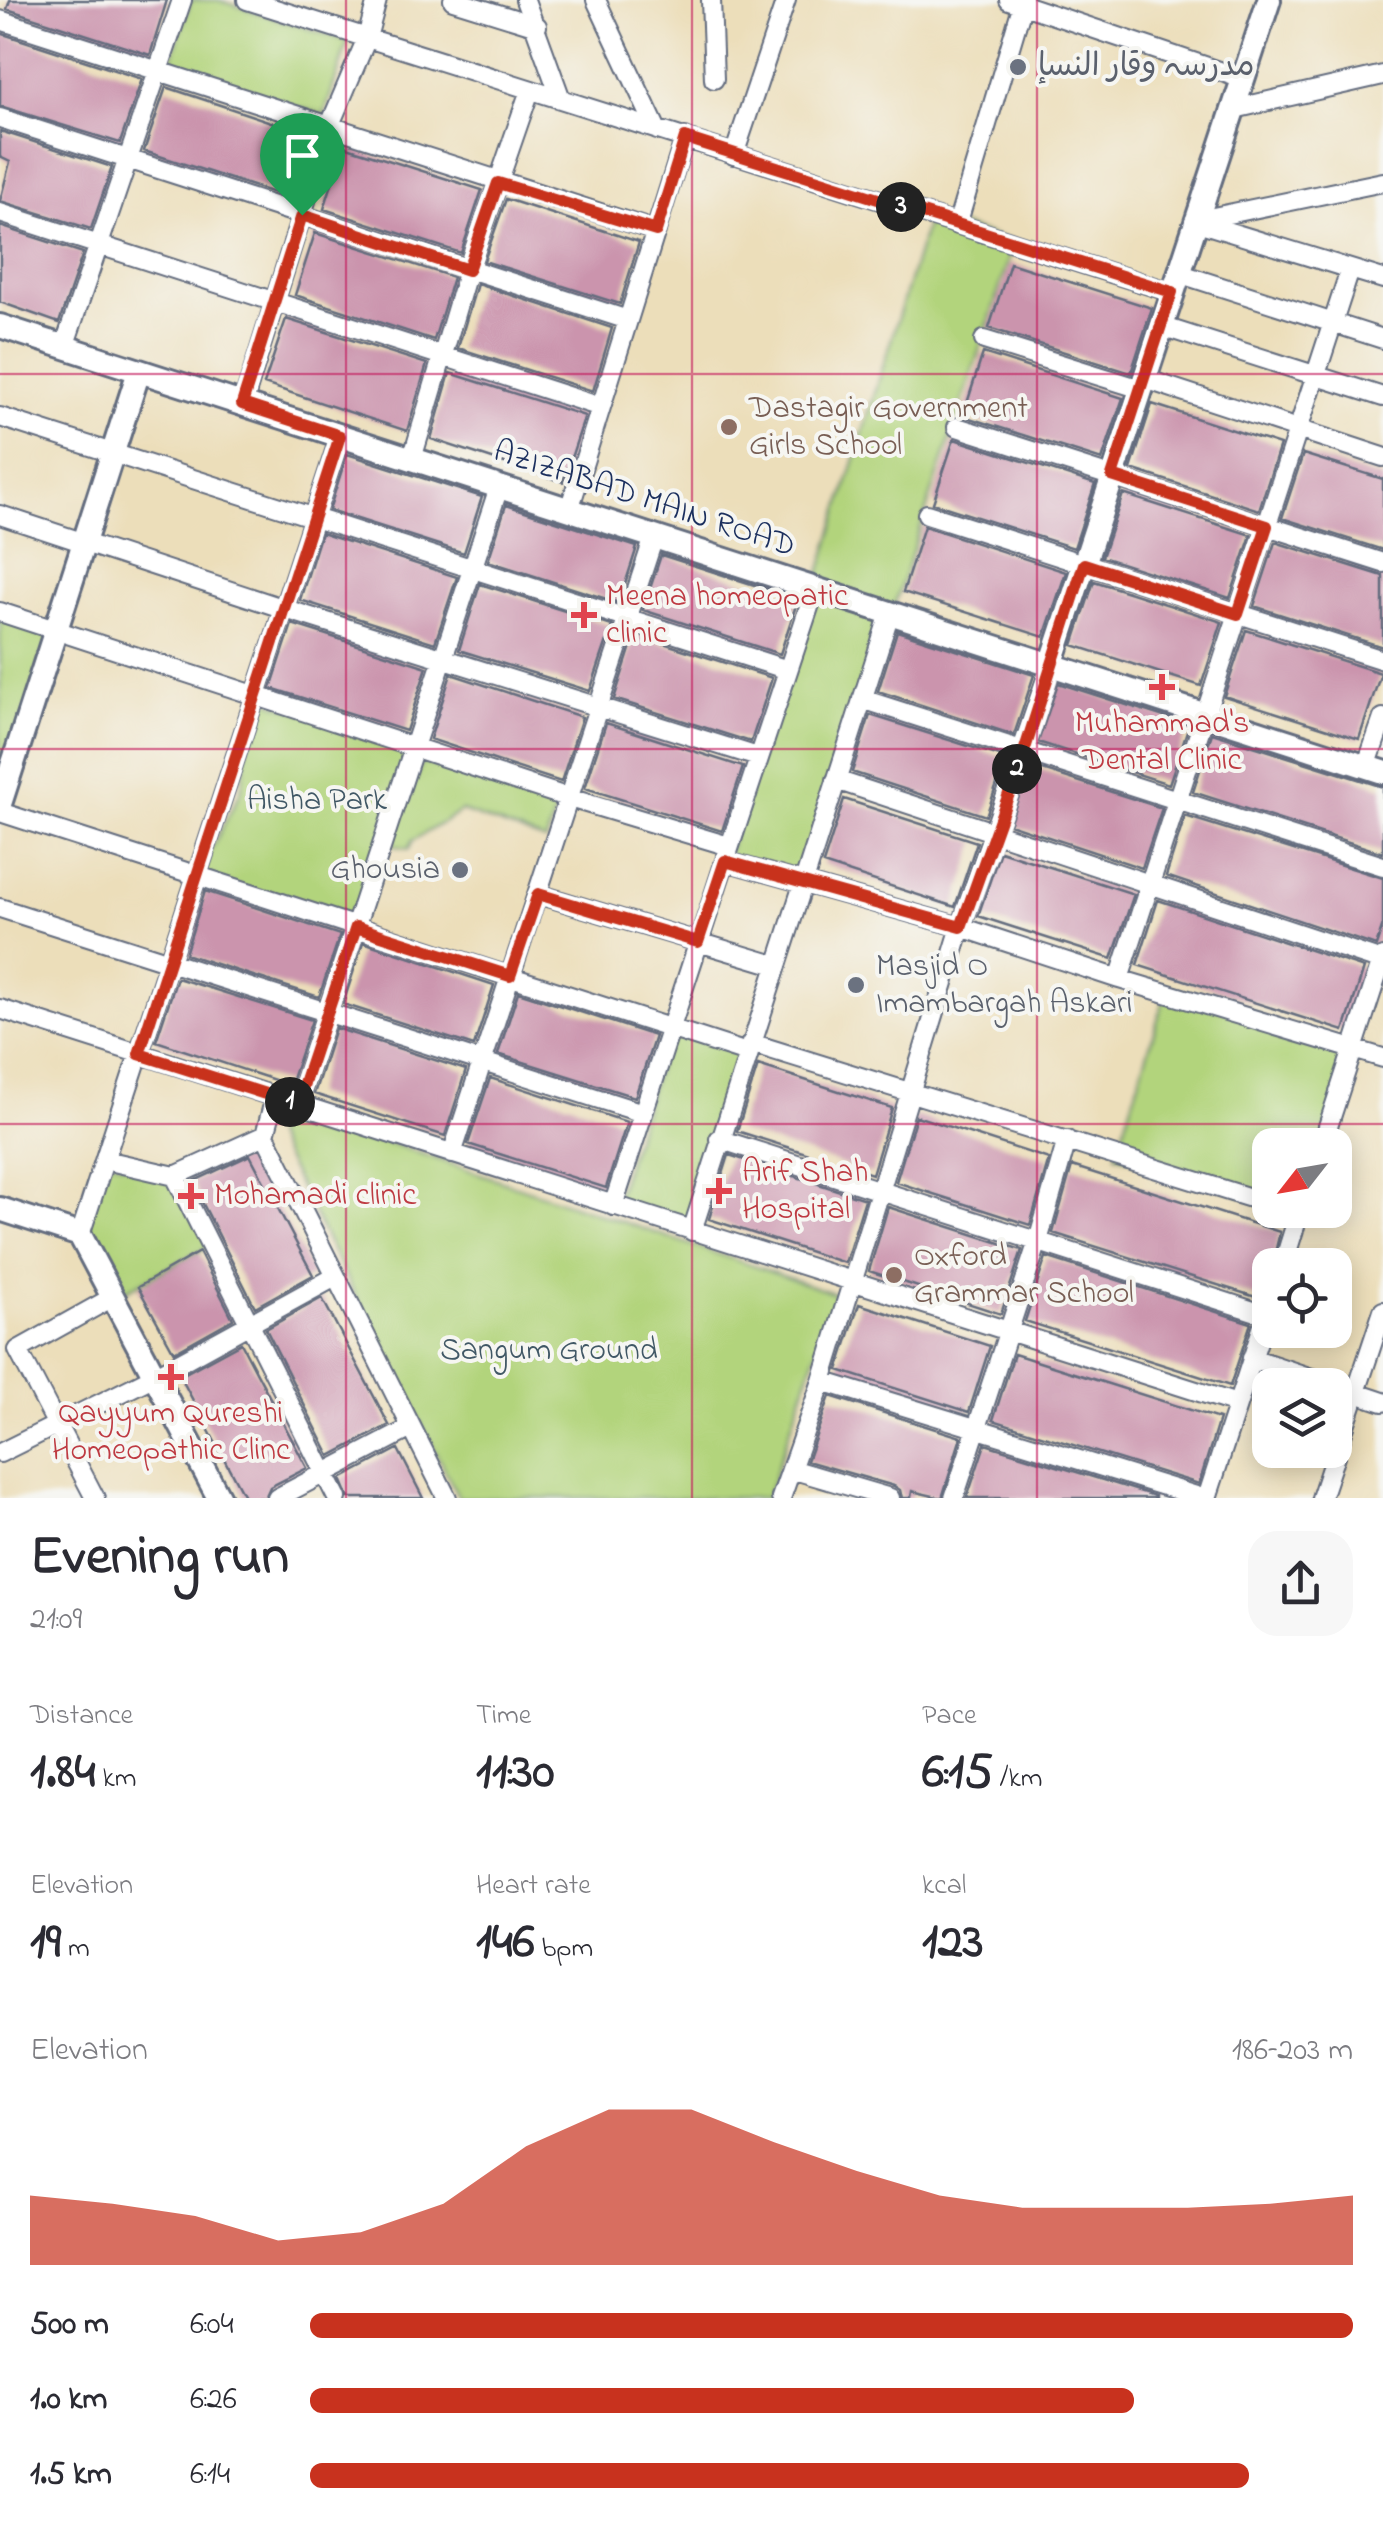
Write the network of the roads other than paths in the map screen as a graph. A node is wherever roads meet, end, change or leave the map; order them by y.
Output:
1 (182, 0) edge
2 (247, 0) edge
3 (377, 0) edge
4 (453, 0) edge
5 (525, 0) edge
6 (596, 0) edge
7 (712, 0) edge
8 (786, 0) edge
9 (1269, 0) edge
10 (1018, 1) edge
11 (0, 20) edge
12 (537, 26) junction
13 (367, 38) junction
14 (157, 72) junction
15 (1383, 75) edge
16 (714, 79) dead end
17 (1243, 79) junction
18 (530, 90) junction
19 (561, 99) junction
20 (1234, 108) junction
21 (0, 118) edge
22 (329, 127) junction
23 (657, 130) junction
24 (685, 138) junction
25 (734, 155) junction
26 (129, 160) junction
27 (1383, 182) edge
28 (498, 183) junction
29 (0, 213) edge
30 (302, 215) junction
31 (1194, 221) junction
32 (957, 225) junction
33 (656, 231) junction
34 (99, 246) junction
35 (468, 270) junction
36 (1350, 270) junction
37 (1383, 279) edge
38 (1174, 282) junction
39 (274, 303) junction
40 (628, 320) junction
41 (1333, 322) junction
42 (0, 326) edge
43 (1161, 326) junction
44 (1383, 339) edge
45 (984, 340) dead end
46 (64, 347) junction
47 (441, 358) junction
48 (139, 371) junction
49 (1316, 376) junction
50 (1143, 384) junction
51 (1383, 396) edge
52 (242, 404) junction
53 (601, 407) junction
54 (0, 417) edge
55 (956, 427) dead end
56 (1298, 429) junction
57 (340, 436) junction
58 (112, 453) junction
59 (1383, 457) edge
60 (412, 459) junction
61 (1112, 476) junction
62 (499, 487) junction
63 (568, 510) junction
64 (0, 514) edge
65 (926, 514) dead end
66 (314, 518) junction
67 (1267, 526) junction
68 (654, 537) junction
69 (84, 542) junction
70 (1383, 563) edge
71 (1084, 564) junction
72 (473, 569) junction
73 (815, 589) junction
74 (282, 608) junction
75 (0, 612) edge
76 (890, 613) junction
77 (1238, 614) junction
78 (628, 618) junction
79 (56, 630) junction
80 (444, 657) junction
81 (1383, 660) edge
82 (1051, 665) junction
83 (788, 670) junction
84 (256, 697) junction
85 (862, 700) junction
86 (599, 706) junction
87 (1205, 715) junction
88 (1383, 718) edge
89 (414, 748) junction
90 (1024, 752) junction
91 (758, 757) junction
92 (1375, 770) edge
93 (836, 780) junction
94 (569, 798) junction
95 (1177, 801) junction
96 (0, 804) edge
97 (0, 812) edge
98 (994, 832) junction
99 (727, 854) junction
100 (1383, 866) edge
101 (197, 876) junction
102 (801, 884) junction
103 (1150, 884) junction
104 (538, 894) junction
105 (0, 908) edge
106 (356, 927) junction
107 (961, 927) junction
108 (698, 942) junction
109 (1382, 959) edge
110 (169, 962) junction
111 (775, 965) junction
112 (510, 976) junction
113 (1119, 979) junction
114 (0, 1010) edge
115 (328, 1012) junction
116 (670, 1028) junction
117 (748, 1048) junction
118 (1353, 1048) junction
119 (139, 1054) junction
120 (1383, 1058) edge
121 (482, 1062) junction
122 (910, 1093) junction
123 (275, 1098) junction
124 (297, 1104) junction
125 (643, 1114) junction
126 (1327, 1128) edge
127 (265, 1134) junction
128 (719, 1139) junction
129 (1067, 1140) junction
130 (452, 1154) junction
131 (105, 1160) junction
132 (175, 1176) junction
133 (879, 1189) junction
134 (1252, 1198) edge
135 (613, 1206) junction
136 (0, 1209) edge
137 (692, 1231) junction
138 (80, 1235) junction
139 (1038, 1241) junction
140 (335, 1277) junction
141 (850, 1282) junction
142 (113, 1297) junction
143 (1252, 1304) edge
144 (1383, 1311) edge
145 (250, 1324) junction
146 (1007, 1331) junction
147 (1255, 1348) edge
148 (1252, 1358) junction
149 (155, 1376) junction
150 (822, 1381) junction
151 (1356, 1391) junction
152 (1383, 1402) edge
153 (1237, 1404) junction
154 (57, 1425) junction
155 (977, 1426) junction
156 (411, 1428) junction
157 (0, 1454) edge
158 (791, 1469) junction
159 (324, 1473) junction
160 (95, 1498) edge
161 (219, 1498) edge
162 (277, 1498) edge
163 (337, 1498) edge
164 (448, 1498) edge
165 (780, 1498) edge
166 (890, 1498) edge
167 (954, 1498) edge
168 (1205, 1498) edge
169 (1321, 1498) edge

1 - 14 street
2 - 13 street
3 - 13 street
4 - 12 street
5 - 12 street
6 - 23 street
7 - 16 street
8 - 25 street
9 - 17 street
10 - 17 street
10 - 32 street
11 - 14 street
12 - 19 street
13 - 18 street
13 - 22 street
14 - 22 street
14 - 26 street
15 - 20 street
17 - 20 street
18 - 19 street
18 - 28 street
19 - 23 street
20 - 31 street
21 - 26 street
22 - 28 street
22 - 30 street
23 - 24 street
24 - 25 street
24 - 33 street
25 - 32 street
26 - 30 street
26 - 34 street
27 - 31 street
28 - 33 street
28 - 35 street
29 - 34 street
30 - 35 street
30 - 39 street
31 - 36 street
31 - 38 street
32 - 38 street
33 - 40 street
34 - 39 street
34 - 46 street
35 - 40 street
35 - 47 street
36 - 37 street
36 - 41 street
38 - 41 street
38 - 43 street
39 - 47 street
39 - 52 street
40 - 53 street
41 - 44 street
41 - 49 street
42 - 46 street, AZIZABAD MAIN ROAD
43 - 49 street
43 - 50 street
45 - 50 street
46 - 48 street, AZIZABAD MAIN ROAD
47 - 53 street
47 - 60 street
48 - 52 street, AZIZABAD MAIN ROAD
48 - 58 street
49 - 51 street
49 - 56 street
50 - 56 street
50 - 61 street
52 - 57 street, AZIZABAD MAIN ROAD
53 - 63 street
54 - 58 street
55 - 61 street
56 - 59 street
56 - 67 street
57 - 60 street, AZIZABAD MAIN ROAD
57 - 66 street
58 - 66 street
58 - 69 street
60 - 62 street, AZIZABAD MAIN ROAD
61 - 67 street
61 - 71 street
62 - 63 street, AZIZABAD MAIN ROAD
62 - 72 street
63 - 68 street, AZIZABAD MAIN ROAD
64 - 69 street
65 - 71 street
66 - 72 street
66 - 74 street
67 - 70 street
67 - 77 street
68 - 73 street, AZIZABAD MAIN ROAD
68 - 78 street
69 - 74 street
69 - 79 street
71 - 77 street
71 - 82 street
72 - 78 street
72 - 80 street
73 - 76 street, AZIZABAD MAIN ROAD
73 - 83 street
74 - 80 street
74 - 84 street
75 - 79 street
76 - 82 street, AZIZABAD MAIN ROAD
76 - 85 street
77 - 81 street
77 - 87 street
78 - 83 street
78 - 86 street
79 - 84 street
79 - 96 street
80 - 86 street
80 - 89 street
82 - 87 street, AZIZABAD MAIN ROAD
82 - 90 street
83 - 91 street
84 - 89 street
84 - 101 street
85 - 90 street
85 - 93 street
86 - 91 street
86 - 94 street
87 - 92 street, AZIZABAD MAIN ROAD
87 - 95 street
88 - 92 street
89 - 94 street
89 - 106 street
90 - 95 street
90 - 98 street
91 - 99 street
93 - 98 street
93 - 102 street
94 - 99 street
94 - 104 street
95 - 100 street
95 - 103 street
97 - 101 street
98 - 103 street
98 - 107 street
99 - 102 street
99 - 108 street
101 - 106 street
101 - 110 street
102 - 107 street
102 - 111 street
103 - 109 street
103 - 113 street
104 - 108 street
104 - 112 street
105 - 110 street
106 - 112 street
106 - 115 street
107 - 113 street
107 - 122 street
108 - 111 street
108 - 116 street
109 - 118 street
110 - 115 street
110 - 119 street
111 - 117 street
112 - 116 street
112 - 121 street
113 - 118 street
114 - 119 street
115 - 121 street
115 - 124 street
116 - 117 street
116 - 125 street
117 - 122 street
117 - 128 street
118 - 120 street
118 - 126 street
119 - 123 street
119 - 131 street
121 - 125 street
121 - 130 street
122 - 129 street
122 - 133 street
123 - 124 street
123 - 127 street
124 - 130 street
125 - 135 street
127 - 132 street
127 - 140 street
128 - 133 street
128 - 137 street
129 - 134 street
129 - 139 street
130 - 135 street
131 - 132 street
131 - 138 street
132 - 145 street
133 - 139 street
133 - 141 street
135 - 137 street
136 - 138 street
137 - 141 street
138 - 142 street
139 - 143 street
139 - 146 street
140 - 145 street
140 - 156 street
141 - 146 street
141 - 150 street
142 - 149 street
142 - 154 street
144 - 151 street
145 - 149 street
145 - 159 street
146 - 153 street
146 - 155 street
147 - 148 street
148 - 151 street
148 - 153 street
149 - 154 street
149 - 161 street
150 - 155 street
150 - 158 street
151 - 152 street
151 - 169 street
153 - 168 street
154 - 157 street
154 - 160 street
155 - 167 street
155 - 168 street
156 - 159 street
156 - 164 street
158 - 165 street
158 - 166 street
159 - 162 street
159 - 163 street

